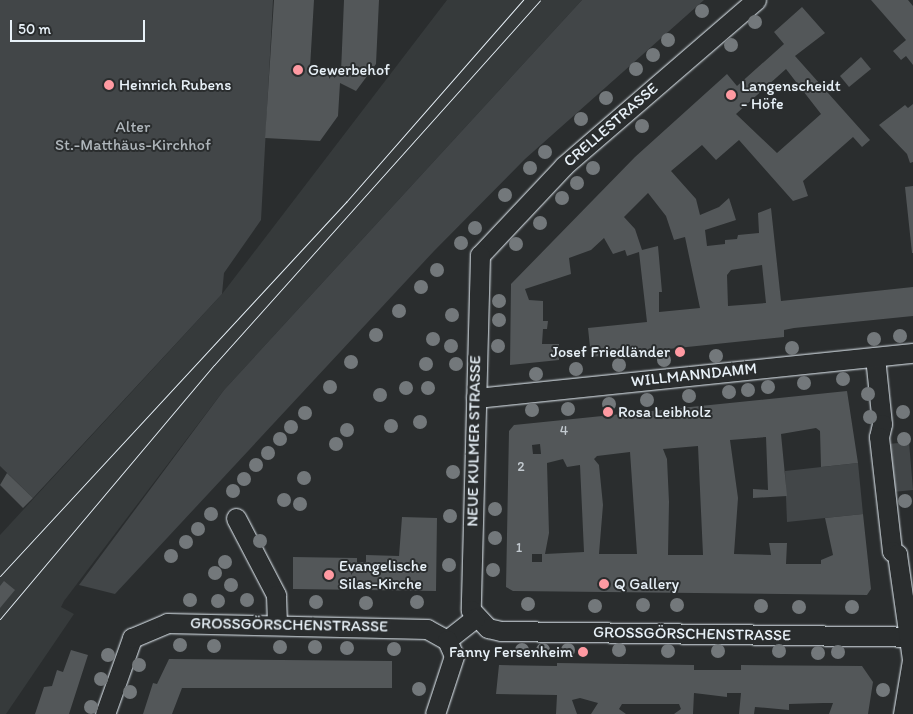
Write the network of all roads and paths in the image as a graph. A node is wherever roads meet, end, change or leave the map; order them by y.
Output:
1 (756, 0) edge
2 (478, 262) joint
3 (913, 353) edge
4 (875, 356) junction
5 (476, 398) junction
6 (236, 518) dead end
7 (475, 618) junction
8 (277, 625) junction
9 (911, 637) edge
10 (447, 640) junction
11 (105, 714) edge
12 (434, 714) edge
13 (902, 714) edge

1 - 2 street, CRELLESTRASSE
2 - 5 street, NEUE KULMER STRASSE
3 - 4 street, WILLMANNDAMM
4 - 5 street, WILLMANNDAMM
4 - 9 street
5 - 7 street, NEUE KULMER STRASSE
6 - 8 street
7 - 9 street, GROSSGÖRSCHENSTRASSE
7 - 10 street
8 - 10 street, GROSSGÖRSCHENSTRASSE
8 - 11 street, GROSSGÖRSCHENSTRASSE
9 - 13 street
10 - 12 street

